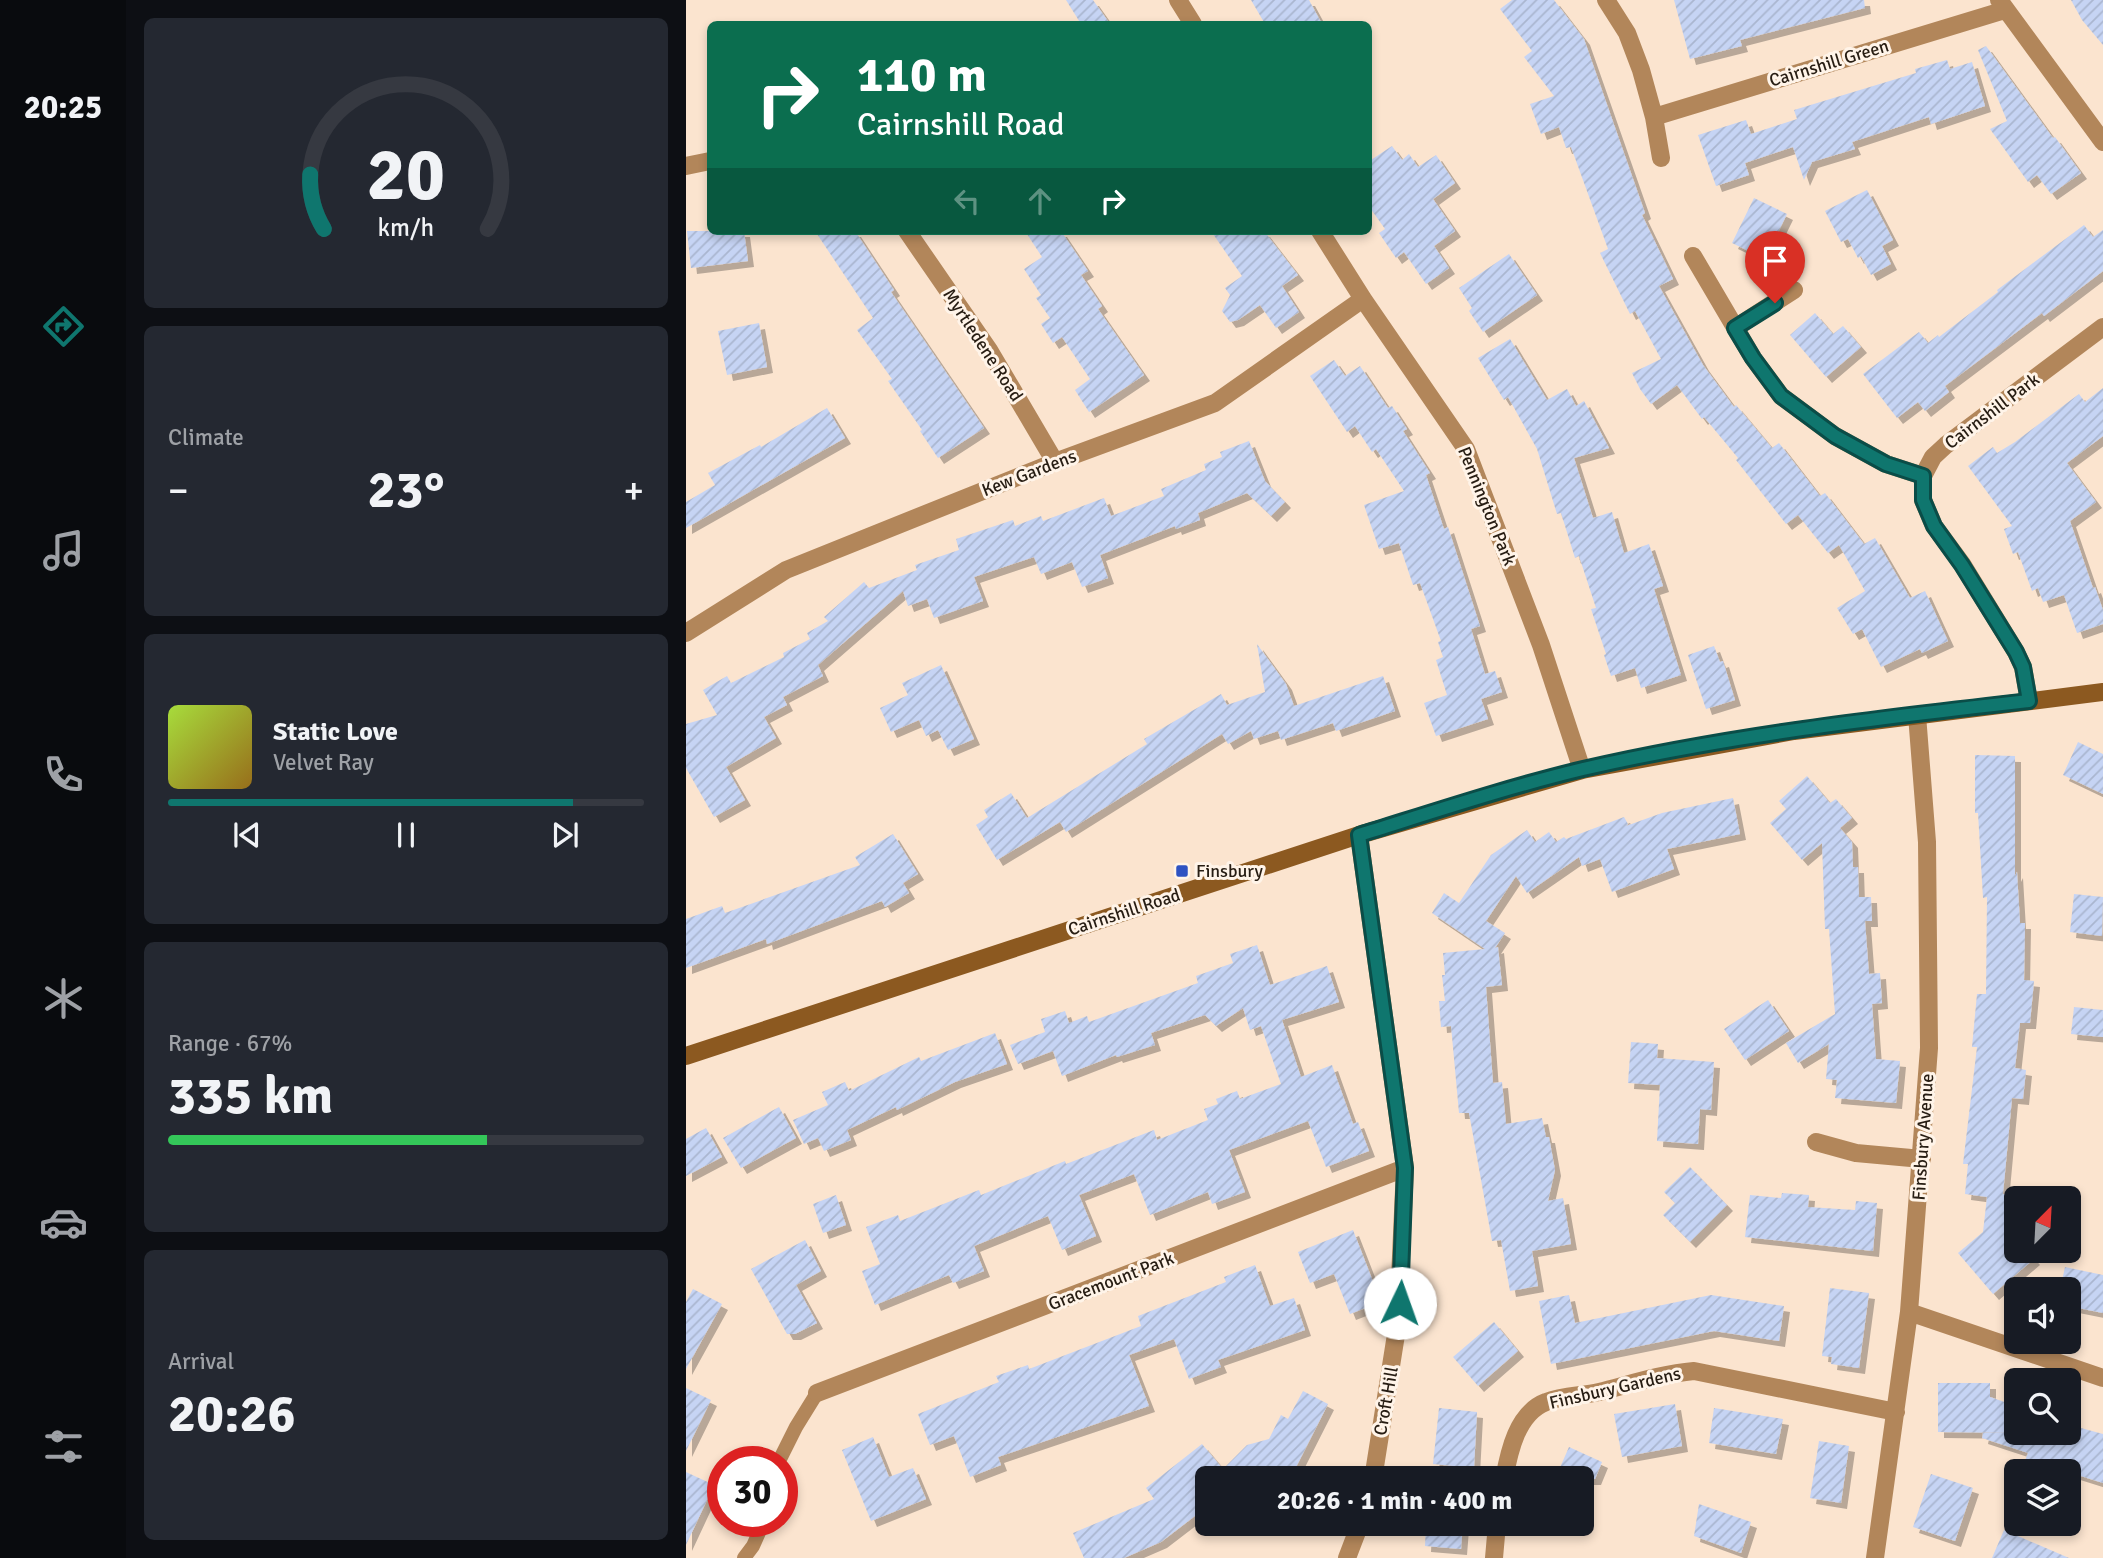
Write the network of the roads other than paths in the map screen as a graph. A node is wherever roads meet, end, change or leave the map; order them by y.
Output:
1 (1178, 0) edge
2 (1606, 0) edge
3 (2002, 5) edge
4 (1190, 21) edge
5 (1654, 117) junction
6 (2103, 142) edge
7 (1661, 158) dead end
8 (707, 162) edge
9 (686, 166) edge
10 (910, 235) edge
11 (1323, 235) edge
12 (1693, 256) dead end
13 (1794, 290) dead end
14 (1363, 299) junction
15 (2103, 327) edge
16 (1735, 328) junction
17 (1055, 463) junction
18 (1923, 476) junction
19 (686, 633) edge
20 (2103, 692) edge
21 (2029, 701) junction
22 (1917, 715) junction
23 (1582, 770) junction
24 (1359, 835) junction
25 (686, 1056) edge
26 (1816, 1142) dead end
27 (1922, 1159) junction
28 (1405, 1168) junction
29 (1909, 1312) junction
30 (2103, 1378) edge
31 (817, 1393) joint
32 (1896, 1412) junction
33 (786, 1446) edge
34 (1375, 1466) edge
35 (1506, 1466) edge
36 (1356, 1536) edge
37 (1496, 1536) edge
38 (757, 1537) edge
39 (744, 1558) edge
40 (1348, 1558) edge
41 (1494, 1558) edge
42 (1875, 1558) edge

1 - 4 street
2 - 5 street
3 - 5 street, Cairnshill Green
3 - 6 street
5 - 7 street
8 - 9 street
10 - 17 street, Myrtledene Road
11 - 14 street, Pennington Park
12 - 16 street
13 - 16 street
14 - 17 street, Kew Gardens
14 - 23 street, Pennington Park
15 - 18 street, Cairnshill Park
16 - 18 street
17 - 19 street, Kew Gardens
18 - 21 street
20 - 21 street, Cairnshill Road
21 - 22 street, Cairnshill Road
22 - 23 street, Cairnshill Road
22 - 27 street, Finsbury Avenue
23 - 24 street, Cairnshill Road
24 - 25 street, Cairnshill Road
24 - 28 street, Croft Hill
26 - 27 street
27 - 29 street, Finsbury Avenue
28 - 31 street, Gracemount Park
28 - 34 street, Croft Hill
29 - 30 street
29 - 32 street, Finsbury Avenue
31 - 33 lane
32 - 35 street, Finsbury Gardens
32 - 42 street, Finsbury Avenue
36 - 40 street
37 - 41 street
38 - 39 lane

